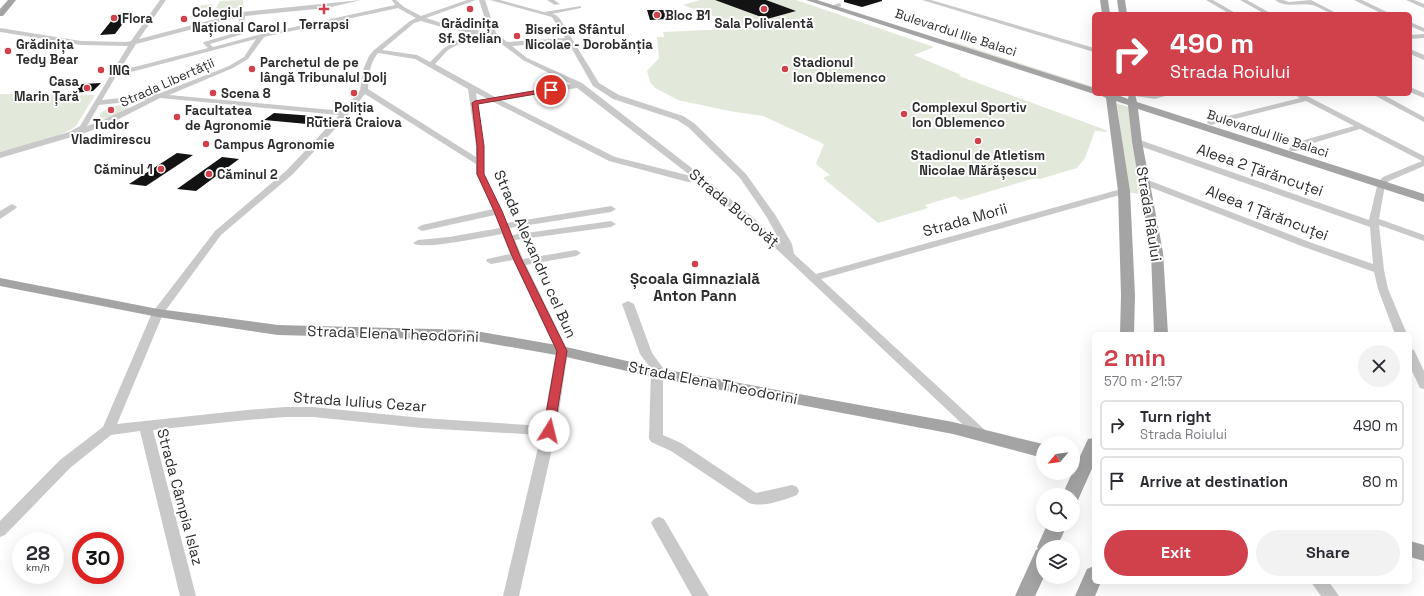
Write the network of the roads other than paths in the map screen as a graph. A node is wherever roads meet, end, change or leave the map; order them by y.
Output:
1 (12, 0) edge
2 (163, 0) edge
3 (345, 0) edge
4 (358, 0) edge
5 (393, 0) edge
6 (473, 0) edge
7 (482, 0) edge
8 (493, 0) edge
9 (526, 0) edge
10 (550, 0) edge
11 (810, 0) edge
12 (823, 0) edge
13 (925, 0) edge
14 (1104, 0) edge
15 (1121, 0) edge
16 (1209, 0) edge
17 (1243, 0) edge
18 (1278, 0) edge
19 (1306, 0) edge
20 (1357, 0) edge
21 (1409, 0) edge
22 (1313, 3) junction
23 (558, 4) dead end
24 (334, 5) junction
25 (512, 5) junction
26 (398, 6) junction
27 (836, 6) junction
28 (1424, 6) edge
29 (579, 7) dead end
30 (1106, 12) edge
31 (1123, 12) edge
32 (1230, 12) edge
33 (1266, 12) edge
34 (1331, 12) edge
35 (1384, 12) edge
36 (323, 13) dead end
37 (545, 13) junction
38 (0, 14) edge
39 (242, 14) junction
40 (317, 17) dead end
41 (420, 19) junction
42 (1412, 25) edge
43 (301, 27) junction
44 (0, 30) edge
45 (1424, 30) edge
46 (475, 33) junction
47 (493, 34) junction
48 (262, 36) junction
49 (1424, 36) edge
50 (1412, 37) edge
51 (569, 40) junction
52 (133, 43) junction
53 (506, 44) junction
54 (211, 49) junction
55 (1092, 49) edge
56 (177, 50) dead end
57 (376, 51) junction
58 (1412, 52) edge
59 (193, 54) junction
60 (1424, 58) edge
61 (431, 65) junction
62 (113, 75) junction
63 (596, 84) junction
64 (578, 85) junction
65 (1092, 86) edge
66 (472, 88) junction
67 (364, 90) junction
68 (1412, 90) edge
69 (159, 96) junction
70 (1111, 96) edge
71 (1115, 96) edge
72 (1159, 96) edge
73 (1301, 96) edge
74 (1380, 96) edge
75 (1424, 96) edge
76 (616, 98) junction
77 (496, 99) junction
78 (1306, 99) junction
79 (1134, 101) edge
80 (599, 102) junction
81 (96, 103) junction
82 (475, 103) junction
83 (345, 113) junction
84 (1424, 120) edge
85 (1212, 123) junction
86 (1360, 127) junction
87 (72, 134) junction
88 (1138, 142) junction
89 (1293, 149) junction
90 (0, 155) edge
91 (1424, 159) edge
92 (480, 163) junction
93 (1424, 163) edge
94 (699, 178) junction
95 (1384, 181) junction
96 (1145, 182) junction
97 (1424, 190) edge
98 (1124, 191) junction
99 (1424, 198) edge
100 (12, 207) dead end
101 (611, 210) dead end
102 (498, 211) junction
103 (768, 211) junction
104 (0, 216) edge
105 (747, 217) junction
106 (1374, 222) junction
107 (611, 224) dead end
108 (422, 228) dead end
109 (506, 231) junction
110 (1424, 238) edge
111 (418, 243) dead end
112 (576, 253) dead end
113 (789, 254) junction
114 (518, 259) junction
115 (491, 261) dead end
116 (1378, 270) junction
117 (813, 278) junction
118 (0, 282) edge
119 (628, 304) dead end
120 (158, 313) junction
121 (1127, 332) edge
122 (1161, 332) edge
123 (1400, 332) edge
124 (562, 351) junction
125 (1412, 358) edge
126 (657, 373) junction
127 (1424, 385) edge
128 (146, 426) junction
129 (108, 430) junction
130 (549, 431) junction
131 (981, 434) junction
132 (1092, 448) edge
133 (1036, 450) edge
134 (1084, 464) edge
135 (1074, 488) edge
136 (792, 491) dead end
137 (659, 523) dead end
138 (0, 532) edge
139 (1412, 550) edge
140 (1424, 553) edge
141 (1036, 572) edge
142 (1092, 580) edge
143 (1321, 584) edge
144 (188, 596) edge
145 (511, 596) edge
146 (701, 596) edge
147 (1025, 596) edge
148 (1085, 596) edge
149 (1331, 596) edge

1 - 38 main road
2 - 52 street
3 - 24 street
4 - 24 street
5 - 26 street
6 - 41 street
7 - 47 street
8 - 25 street
9 - 25 street
10 - 23 street
11 - 27 main road, Bulevardul Ilie Balaci
12 - 27 main road, Bulevardul Ilie Balaci
13 - 55 street
14 - 30 main road
15 - 31 main road
16 - 32 street
17 - 33 street
18 - 22 street
19 - 22 street
20 - 35 street
21 - 28 street
22 - 34 street
24 - 36 street
24 - 39 street
25 - 37 street
26 - 41 street
26 - 43 street
27 - 65 main road, Bulevardul Ilie Balaci
29 - 37 street
37 - 51 street
39 - 52 street
39 - 54 street
40 - 43 street
41 - 46 street
41 - 57 street
42 - 45 street
43 - 48 street
44 - 52 street
46 - 47 street
46 - 61 street
47 - 53 street, Strada Bucovăț
48 - 54 street
48 - 69 street, Strada Libertății
49 - 50 street
51 - 53 street
51 - 63 street
52 - 62 street
53 - 64 street, Strada Bucovăț
54 - 59 street
56 - 59 street
57 - 61 street
57 - 67 street
58 - 60 street
59 - 62 street
61 - 66 street
62 - 81 street
63 - 64 street
63 - 76 street
64 - 77 street
64 - 80 street, Strada Bucovăț
66 - 77 street
66 - 82 street, Strada Alexandru cel Bun
67 - 83 street
67 - 92 street
68 - 75 street
69 - 81 street
69 - 83 street
69 - 87 street, Strada Libertății
70 - 98 main road, Strada Râului
71 - 79 main road, Bulevardul Ilie Balaci
72 - 79 street
73 - 78 street
74 - 84 street
76 - 80 street
76 - 103 street
77 - 82 street
77 - 94 street
78 - 85 street
78 - 86 street
79 - 85 main road, Bulevardul Ilie Balaci
79 - 88 main road, Strada Râului
79 - 95 main road, Bulevardul Ilie Balaci
80 - 94 street, Strada Bucovăț
81 - 87 street
82 - 92 street, Strada Alexandru cel Bun
83 - 120 street
85 - 89 main road, Bulevardul Ilie Balaci
86 - 89 street
86 - 91 street
87 - 90 street, Strada Libertății
88 - 96 main road, Strada Râului
88 - 106 street, Aleea 2 Țărăncuței
89 - 95 main road, Bulevardul Ilie Balaci
92 - 102 street, Strada Alexandru cel Bun
93 - 95 street
94 - 105 street, Strada Bucovăț
95 - 97 main road, Bulevardul Ilie Balaci
95 - 99 main road, Bulevardul Ilie Balaci
95 - 106 street
96 - 116 street, Aleea 1 Țărăncuței
96 - 122 main road, Strada Râului
98 - 117 street, Strada Morii
98 - 121 main road, Strada Râului
100 - 104 street
101 - 109 street
102 - 108 street
102 - 109 street, Strada Alexandru cel Bun
103 - 105 street
103 - 113 street
105 - 113 street, Strada Bucovăț
106 - 110 street, Aleea 2 Țărăncuței
106 - 116 street
107 - 109 street
109 - 111 street
109 - 114 street, Strada Alexandru cel Bun
112 - 114 street
113 - 117 street, Strada Bucovăț
114 - 115 street
114 - 124 street, Strada Alexandru cel Bun
116 - 123 street
117 - 131 street, Strada Bucovăț
118 - 120 main road, Strada Elena Theodorini
119 - 126 street
120 - 124 main road, Strada Elena Theodorini
120 - 129 street
124 - 126 main road, Strada Elena Theodorini
124 - 130 street, Strada Alexandru cel Bun
125 - 127 street
126 - 131 main road, Strada Elena Theodorini
126 - 136 street
128 - 129 street, Strada Câmpia Islaz
128 - 130 street, Strada Iulius Cezar
128 - 144 street, Strada Câmpia Islaz
129 - 138 street
130 - 145 street, Strada Alexandru cel Bun
131 - 133 main road, Strada Elena Theodorini
132 - 134 main road
134 - 135 main road
137 - 146 street
139 - 140 main road
141 - 147 main road
142 - 148 main road
143 - 149 street

